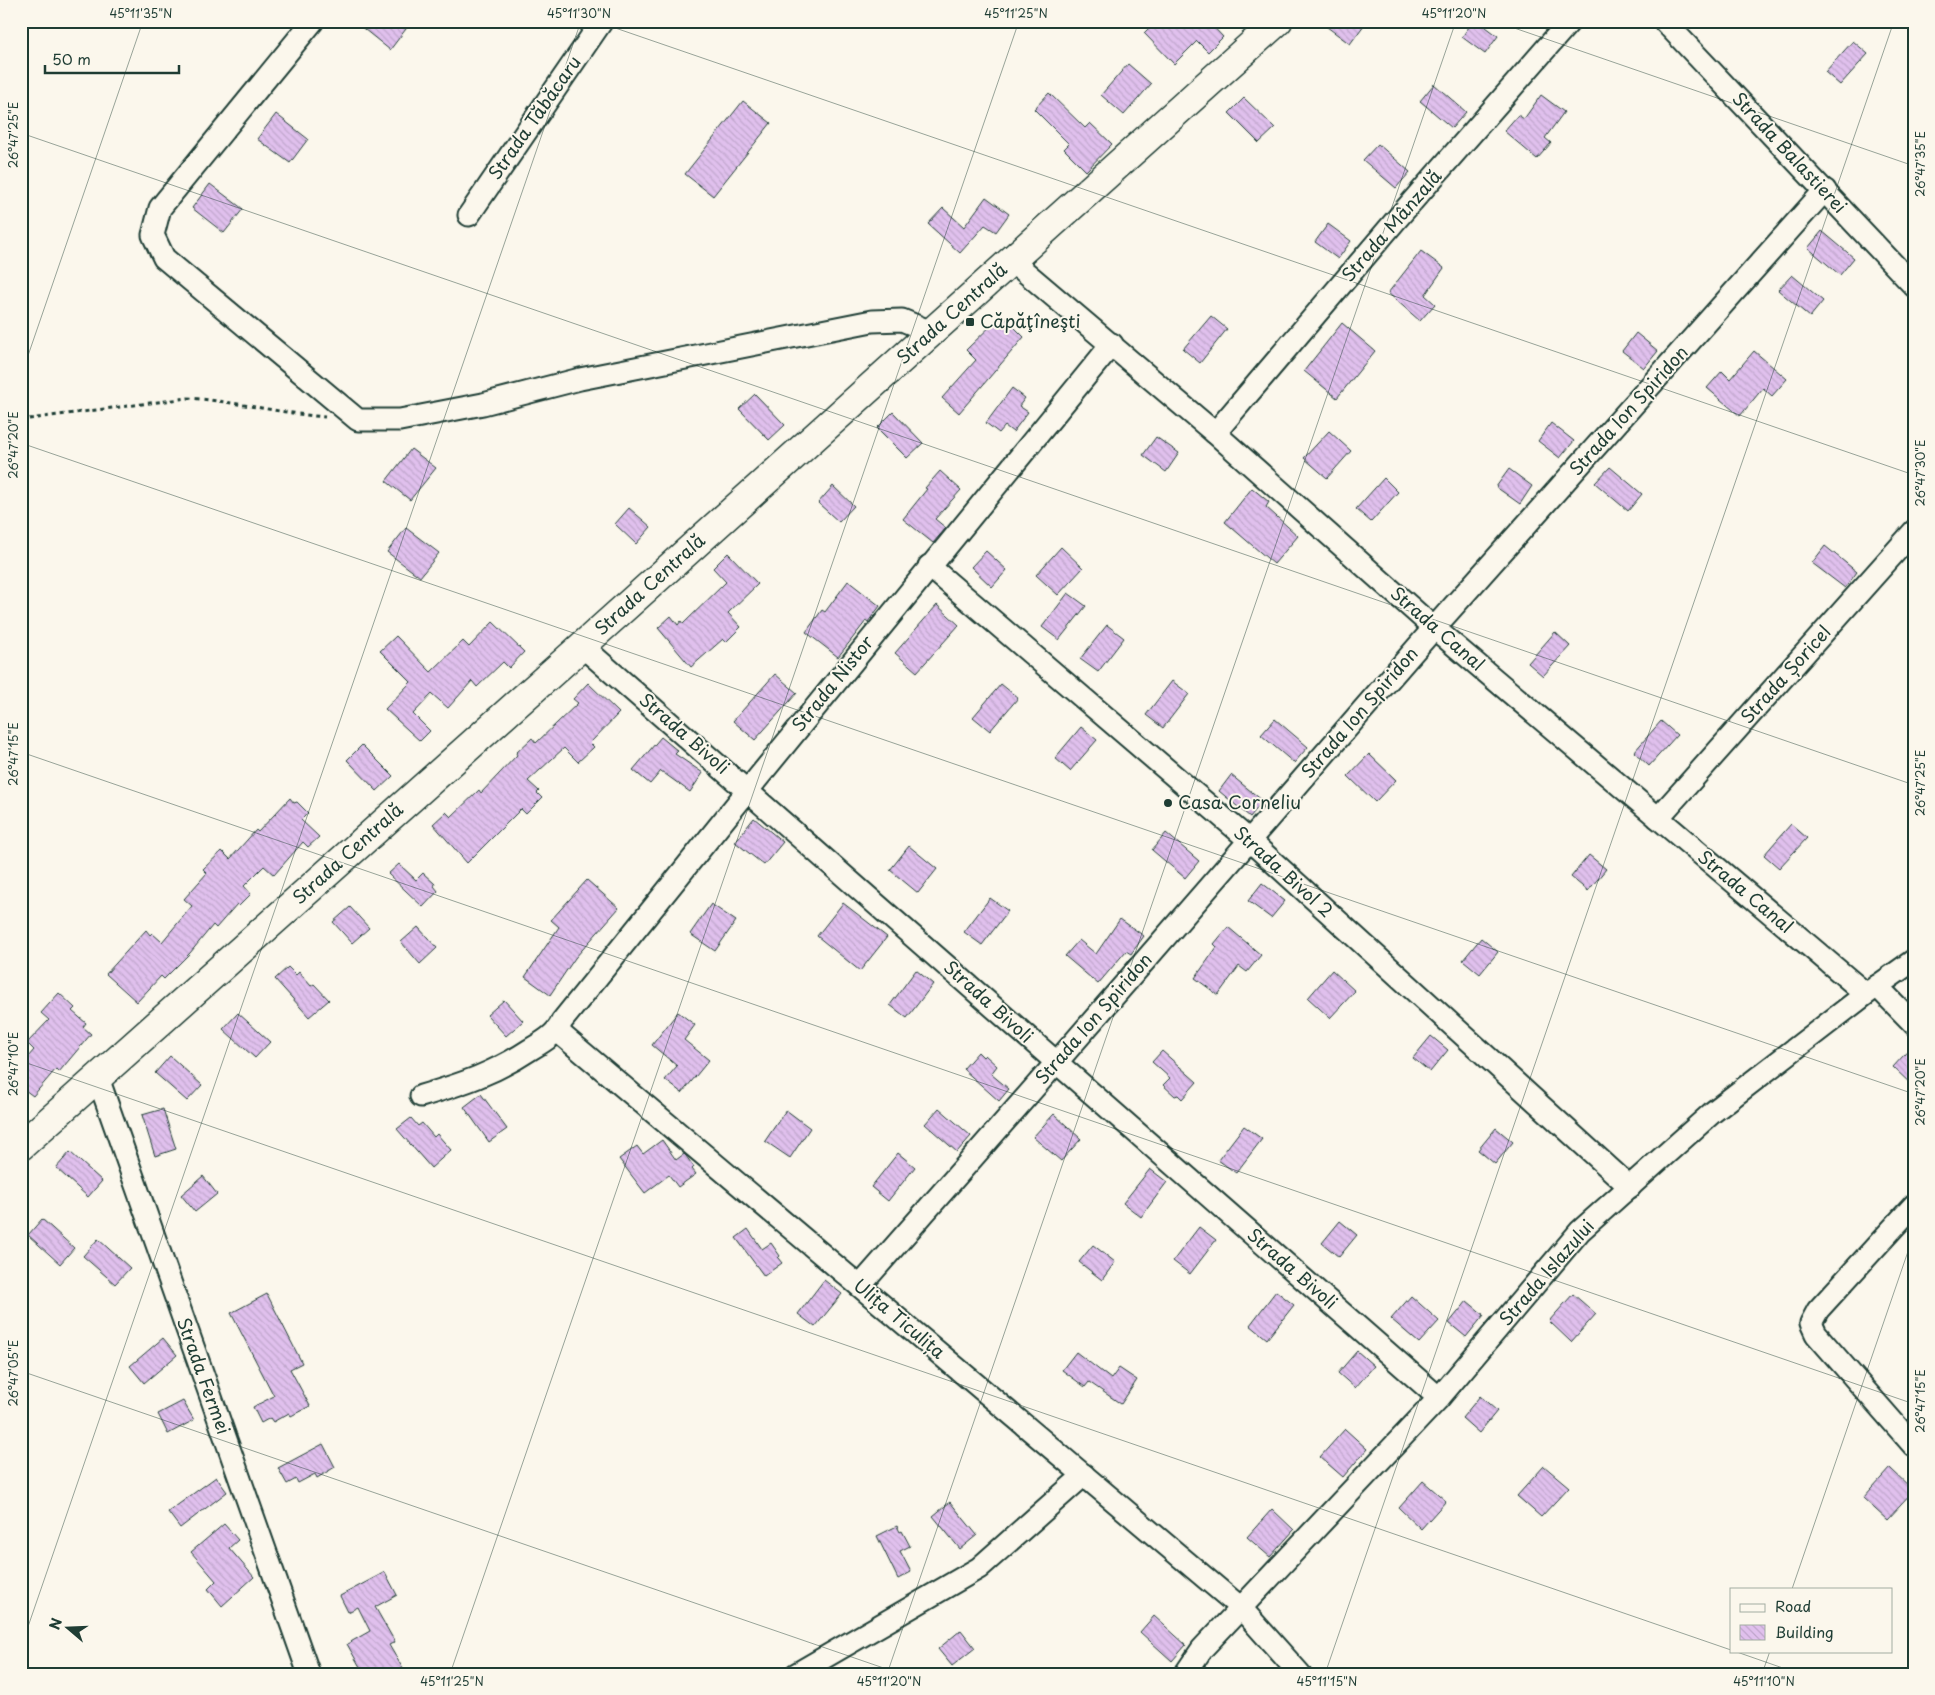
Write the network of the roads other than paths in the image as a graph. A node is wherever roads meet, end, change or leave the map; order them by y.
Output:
1 (313, 21) edge
2 (602, 21) edge
3 (1278, 21) edge
4 (1570, 21) edge
5 (1664, 21) edge
6 (1825, 190) junction
7 (468, 215) dead end
8 (1011, 260) junction
9 (1914, 286) edge
10 (931, 332) junction
11 (1112, 344) junction
12 (1215, 433) junction
13 (1914, 531) edge
14 (929, 566) junction
15 (1434, 628) junction
16 (582, 646) junction
17 (748, 790) junction
18 (1658, 818) junction
19 (1248, 840) junction
20 (1914, 960) edge
21 (1871, 990) junction
22 (1914, 1024) edge
23 (559, 1028) junction
24 (1056, 1063) junction
25 (98, 1078) junction
26 (421, 1096) dead end
27 (21, 1146) edge
28 (1630, 1187) junction
29 (1914, 1205) edge
30 (860, 1286) junction
31 (1439, 1398) junction
32 (1914, 1446) edge
33 (1084, 1475) junction
34 (1241, 1608) junction
35 (309, 1674) edge
36 (796, 1674) edge
37 (1185, 1674) edge
38 (1300, 1674) edge

1 - 10 street
2 - 7 street, Strada Tăbăcaru
3 - 8 main road, Strada Centrală
4 - 12 street, Strada Mânzală
5 - 6 street, Strada Balastierei
6 - 9 street, Strada Balastierei
6 - 15 street, Strada Ion Spiridon
8 - 10 main road, Strada Centrală
8 - 11 street, Strada Canal
10 - 16 main road, Strada Centrală
11 - 12 street, Strada Canal
11 - 14 street, Strada Nistor
12 - 15 street, Strada Canal
13 - 18 street, Strada Șoricel
14 - 17 street, Strada Nistor
14 - 19 street, Strada Bivol 2
15 - 18 street, Strada Canal
15 - 19 street, Strada Ion Spiridon
16 - 17 street, Strada Bivoli
16 - 25 main road, Strada Centrală
17 - 23 street, Strada Nistor
17 - 24 street, Strada Bivoli
18 - 21 street, Strada Canal
19 - 24 street, Strada Ion Spiridon
19 - 28 street, Strada Bivol 2
20 - 21 street, Strada Islazului
21 - 22 street, Strada Canal
21 - 28 street, Strada Islazului
23 - 26 street, Strada Nistor
23 - 30 street, Ulița Ticulița
24 - 30 street, Strada Ion Spiridon
24 - 31 street, Strada Bivoli
25 - 27 main road, Strada Centrală
25 - 35 street, Strada Fermei
28 - 31 street, Strada Islazului
29 - 32 street
30 - 33 street, Ulița Ticulița
31 - 34 street, Strada Islazului
33 - 34 street, Ulița Ticulița
33 - 36 street
34 - 37 street, Strada Islazului
34 - 38 street, Ulița Ticulița

